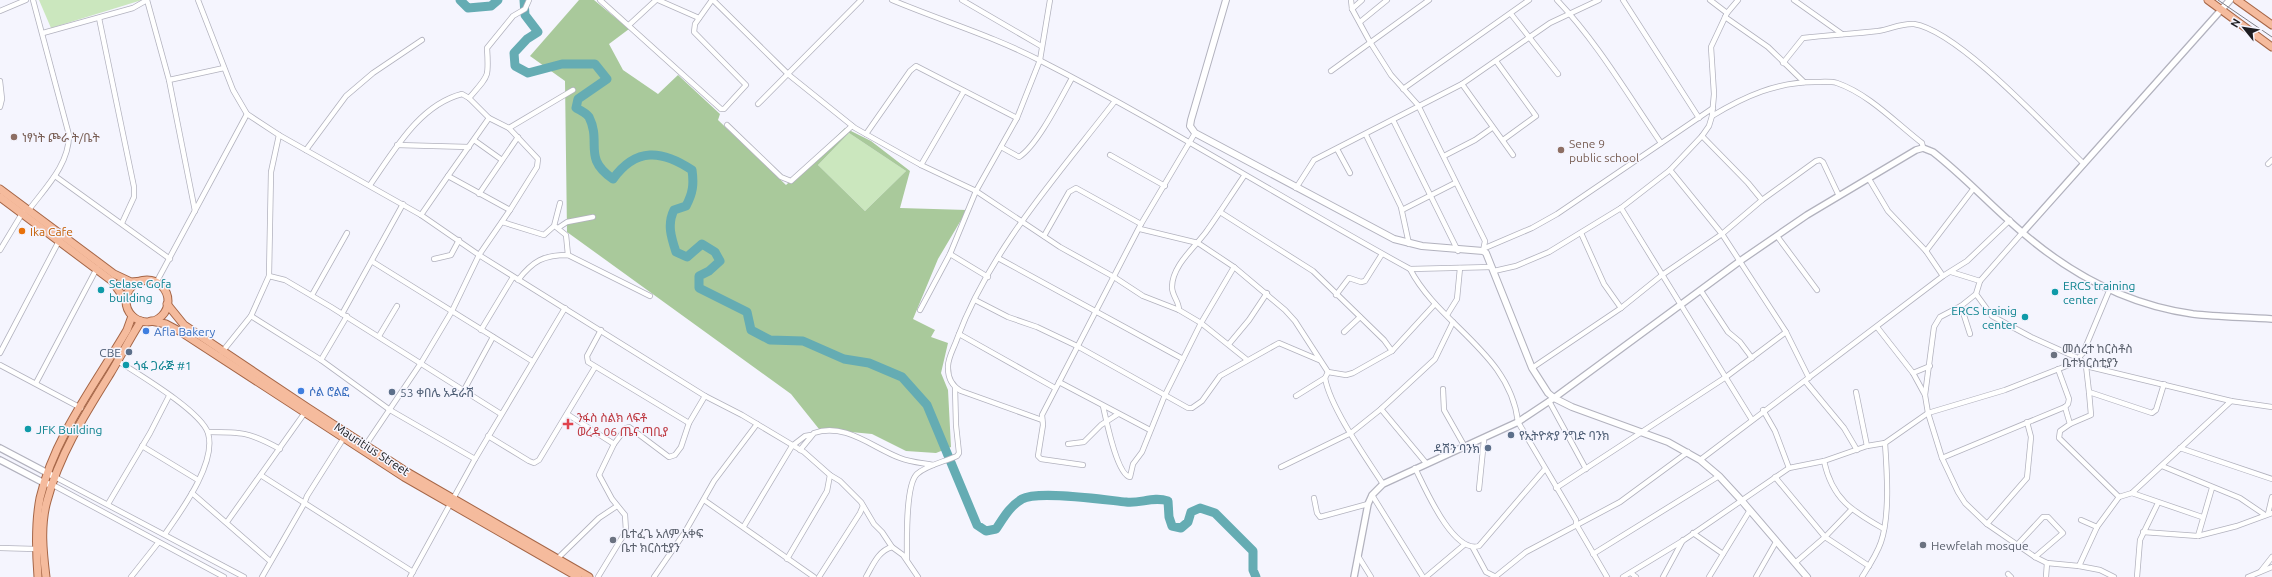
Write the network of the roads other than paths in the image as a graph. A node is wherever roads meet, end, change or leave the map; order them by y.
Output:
1 (26, 0) edge
2 (33, 0) edge
3 (198, 0) edge
4 (529, 0) edge
5 (600, 0) edge
6 (657, 0) edge
7 (712, 0) edge
8 (861, 0) edge
9 (892, 0) edge
10 (962, 0) edge
11 (1050, 0) edge
12 (1226, 0) edge
13 (1351, 0) edge
14 (1362, 0) edge
15 (1387, 0) edge
16 (1429, 0) edge
17 (1529, 0) edge
18 (1557, 0) edge
19 (1600, 0) edge
20 (1623, 0) edge
21 (1710, 0) edge
22 (1738, 0) edge
23 (1794, 0) edge
24 (2209, 0) edge
25 (2230, 0) edge
26 (2237, 0) edge
27 (1352, 9) junction
28 (2221, 10) junction
29 (0, 11) edge
30 (1569, 13) junction
31 (1512, 14) junction
32 (1726, 15) junction
33 (99, 18) junction
34 (699, 18) junction
35 (1360, 22) junction
36 (629, 25) junction
37 (2272, 25) edge
38 (43, 33) junction
39 (1842, 34) junction
40 (1529, 37) junction
41 (422, 40) dead end
42 (1370, 42) junction
43 (1041, 46) junction
44 (2272, 47) edge
45 (1040, 60) junction
46 (1496, 61) junction
47 (1783, 63) junction
48 (224, 68) junction
49 (1331, 71) dead end
50 (1558, 74) dead end
51 (789, 75) junction
52 (1072, 78) junction
53 (169, 80) junction
54 (0, 81) edge
55 (1804, 82) junction
56 (1462, 84) junction
57 (1403, 89) junction
58 (573, 90) dead end
59 (964, 91) junction
60 (469, 98) junction
61 (1115, 101) junction
62 (758, 104) dead end
63 (1418, 105) junction
64 (0, 107) edge
65 (1713, 108) junction
66 (247, 114) junction
67 (1712, 116) junction
68 (489, 118) junction
69 (1017, 118) junction
70 (1699, 118) junction
71 (1393, 120) junction
72 (727, 125) dead end
73 (852, 126) junction
74 (509, 128) junction
75 (1492, 128) junction
76 (1195, 133) junction
77 (866, 134) junction
78 (279, 135) junction
79 (1366, 135) junction
80 (1702, 136) junction
81 (518, 137) junction
82 (474, 140) junction
83 (1502, 140) junction
84 (1190, 142) junction
85 (1661, 143) junction
86 (397, 146) junction
87 (469, 147) junction
88 (1001, 147) junction
89 (1338, 148) junction
90 (1923, 148) junction
91 (306, 150) junction
92 (1110, 155) dead end
93 (1513, 155) dead end
94 (1444, 156) junction
95 (502, 160) junction
96 (2084, 164) junction
97 (921, 165) junction
98 (1670, 170) junction
99 (1350, 173) dead end
100 (55, 176) junction
101 (448, 176) junction
102 (1244, 176) junction
103 (1869, 179) junction
104 (1455, 183) junction
105 (370, 185) junction
106 (1165, 186) junction
107 (1296, 188) junction
108 (1974, 188) junction
109 (0, 189) edge
110 (976, 191) junction
111 (479, 194) junction
112 (1432, 196) junction
113 (1839, 196) junction
114 (0, 197) edge
115 (1762, 200) junction
116 (560, 203) dead end
117 (403, 204) junction
118 (1621, 208) junction
119 (510, 210) junction
120 (1402, 210) junction
121 (195, 211) junction
122 (25, 212) junction
123 (1220, 212) junction
124 (421, 215) junction
125 (593, 217) dead end
126 (2010, 220) junction
127 (502, 222) junction
128 (1022, 222) junction
129 (122, 223) junction
130 (1141, 224) junction
131 (556, 227) junction
132 (1140, 229) junction
133 (347, 233) dead end
134 (1581, 233) junction
135 (2022, 233) junction
136 (1722, 234) junction
137 (1044, 236) junction
138 (1777, 236) junction
139 (60, 238) junction
140 (459, 240) junction
141 (1198, 243) junction
142 (1409, 244) junction
143 (1484, 249) junction
144 (0, 250) edge
145 (1458, 251) junction
146 (1926, 251) junction
147 (950, 254) junction
148 (1382, 254) junction
149 (568, 255) junction
150 (479, 256) junction
151 (998, 258) junction
152 (170, 259) junction
153 (434, 259) dead end
154 (1740, 261) junction
155 (373, 262) junction
156 (98, 266) junction
157 (1234, 267) junction
158 (1460, 268) junction
159 (1410, 269) junction
160 (1493, 269) junction
161 (1951, 272) junction
162 (1662, 275) junction
163 (269, 276) junction
164 (1943, 276) junction
165 (988, 277) junction
166 (1114, 277) junction
167 (516, 279) junction
168 (143, 281) junction
169 (1980, 281) junction
170 (156, 283) junction
171 (1817, 290) dead end
172 (1701, 291) junction
173 (2109, 291) junction
174 (1267, 293) junction
175 (1976, 294) junction
176 (312, 295) junction
177 (1336, 295) junction
178 (650, 296) dead end
179 (975, 300) junction
180 (126, 301) junction
181 (167, 304) junction
182 (1435, 304) junction
183 (397, 306) dead end
184 (1681, 306) junction
185 (1961, 306) junction
186 (565, 308) junction
187 (1621, 308) junction
188 (920, 310) dead end
189 (1179, 310) junction
190 (452, 311) junction
191 (1096, 311) junction
192 (342, 314) junction
193 (1447, 315) junction
194 (132, 316) junction
195 (251, 316) junction
196 (347, 316) junction
197 (1360, 317) junction
198 (2272, 318) edge
199 (141, 321) junction
200 (151, 321) junction
201 (1453, 322) junction
202 (1201, 323) junction
203 (1877, 327) junction
204 (481, 330) junction
205 (601, 330) junction
206 (1344, 332) dead end
207 (1786, 332) junction
208 (959, 334) junction
209 (1970, 334) dead end
210 (379, 336) junction
211 (493, 337) junction
212 (1229, 344) junction
213 (1077, 346) junction
214 (1392, 351) junction
215 (0, 353) edge
216 (221, 354) junction
217 (1752, 358) junction
218 (1183, 359) junction
219 (1246, 359) junction
220 (2080, 359) junction
221 (321, 360) junction
222 (1319, 360) junction
223 (118, 361) junction
224 (532, 361) junction
225 (421, 363) junction
226 (0, 365) edge
227 (1930, 366) junction
228 (2086, 366) junction
229 (595, 367) junction
230 (1532, 368) junction
231 (2058, 369) junction
232 (1328, 372) junction
233 (1913, 373) junction
234 (1726, 377) junction
235 (1325, 378) junction
236 (1810, 378) junction
237 (1805, 381) junction
238 (1059, 382) junction
239 (36, 383) junction
240 (2164, 384) junction
241 (955, 387) junction
242 (1055, 388) junction
243 (1443, 389) dead end
244 (464, 390) junction
245 (1856, 392) dead end
246 (2089, 392) junction
247 (1165, 395) junction
248 (1925, 395) junction
249 (169, 396) junction
250 (705, 396) junction
251 (1296, 396) dead end
252 (1551, 400) junction
253 (2231, 401) junction
254 (1103, 406) junction
255 (2065, 407) junction
256 (2272, 407) edge
257 (81, 408) junction
258 (1381, 409) junction
259 (390, 410) junction
260 (1763, 410) junction
261 (307, 411) junction
262 (1928, 413) junction
263 (501, 414) junction
264 (567, 414) junction
265 (1118, 414) junction
266 (1042, 420) junction
267 (1752, 420) junction
268 (1107, 421) junction
269 (689, 422) junction
270 (1518, 422) junction
271 (2027, 422) junction
272 (757, 424) junction
273 (2070, 424) junction
274 (1150, 430) junction
275 (208, 432) junction
276 (1643, 432) junction
277 (1351, 433) junction
278 (811, 435) junction
279 (345, 436) junction
280 (488, 436) junction
281 (1484, 440) junction
282 (1885, 443) junction
283 (614, 444) junction
284 (1068, 444) dead end
285 (142, 446) junction
286 (792, 446) junction
287 (1465, 446) junction
288 (1867, 446) junction
289 (0, 448) edge
290 (364, 448) junction
291 (2180, 448) junction
292 (280, 449) junction
293 (800, 450) junction
294 (1857, 450) junction
295 (1688, 452) junction
296 (1942, 458) junction
297 (475, 459) junction
298 (0, 460) edge
299 (1700, 460) junction
300 (1824, 461) junction
301 (1426, 463) junction
302 (935, 465) junction
303 (1083, 465) dead end
304 (2162, 466) junction
305 (1281, 467) dead end
306 (1415, 468) junction
307 (1789, 468) junction
308 (1544, 469) junction
309 (1586, 469) junction
310 (47, 473) junction
311 (830, 475) junction
312 (262, 476) junction
313 (1719, 476) junction
314 (55, 477) junction
315 (1776, 477) junction
316 (2272, 479) edge
317 (198, 480) junction
318 (44, 483) junction
319 (1382, 484) junction
320 (53, 485) junction
321 (1556, 488) junction
322 (2212, 488) junction
323 (1479, 489) dead end
324 (192, 493) junction
325 (2132, 493) junction
326 (1372, 495) junction
327 (2119, 496) junction
328 (2272, 497) edge
329 (1314, 498) dead end
330 (704, 500) junction
331 (451, 501) junction
332 (1742, 501) junction
333 (2158, 503) junction
334 (108, 504) junction
335 (304, 504) junction
336 (1368, 504) junction
337 (617, 506) junction
338 (863, 506) junction
339 (1750, 510) junction
340 (1852, 510) junction
341 (2268, 514) edge
342 (2202, 517) junction
343 (2081, 520) dead end
344 (227, 522) junction
345 (1576, 524) junction
346 (1987, 524) junction
347 (744, 526) junction
348 (2097, 527) junction
349 (1884, 529) junction
350 (2143, 532) junction
351 (165, 534) junction
352 (1693, 534) junction
353 (2198, 536) junction
354 (1825, 537) junction
355 (1684, 540) junction
356 (1776, 542) junction
357 (158, 543) junction
358 (1464, 545) junction
359 (2017, 545) junction
360 (892, 547) junction
361 (0, 548) edge
362 (1473, 548) junction
363 (36, 549) junction
364 (1593, 554) junction
365 (1723, 554) junction
366 (1358, 556) junction
367 (2035, 557) junction
368 (2272, 557) edge
369 (558, 558) junction
370 (787, 559) junction
371 (270, 561) junction
372 (907, 561) junction
373 (1795, 563) junction
374 (2047, 563) junction
375 (1869, 566) junction
376 (2079, 566) junction
377 (2272, 567) edge
378 (2261, 571) junction
379 (413, 572) junction
380 (1631, 573) junction
381 (133, 576) edge
382 (2255, 576) edge
383 (38, 577) edge
384 (46, 577) edge
385 (224, 577) edge
386 (244, 577) edge
387 (262, 577) edge
388 (410, 577) edge
389 (578, 577) edge
390 (589, 577) edge
391 (598, 577) edge
392 (654, 577) edge
393 (814, 577) edge
394 (819, 577) edge
395 (866, 577) edge
396 (918, 577) edge
397 (1354, 577) edge
398 (1371, 577) edge
399 (1425, 577) edge
400 (1495, 577) edge
401 (1607, 577) edge
402 (1623, 577) edge
403 (1636, 577) edge
404 (1663, 577) edge
405 (1709, 577) edge
406 (1756, 577) edge
407 (1807, 577) edge
408 (1862, 577) edge
409 (2046, 577) edge
410 (2114, 577) edge
411 (2137, 577) edge
412 (2248, 577) edge

1 - 29 street
2 - 38 street
3 - 48 street
4 - 60 street
5 - 36 street
6 - 34 street
6 - 36 street
7 - 34 street
7 - 51 street
8 - 51 street
9 - 45 street
10 - 43 street
11 - 43 street
12 - 76 main road
13 - 27 street
14 - 27 street
15 - 35 street
16 - 42 street
17 - 31 street
18 - 30 street
19 - 30 street
20 - 70 street
21 - 32 street
22 - 32 street
23 - 39 street
24 - 28 main road
25 - 28 main road
26 - 37 main road
27 - 35 street
28 - 44 main road
28 - 96 street
30 - 40 street
30 - 85 street
31 - 40 street
31 - 57 street
32 - 47 street
32 - 65 street
33 - 38 street
33 - 53 street
33 - 129 street
34 - 36 street
35 - 42 street
38 - 100 street
39 - 47 street
39 - 96 street
40 - 46 street
40 - 50 street
41 - 91 street
42 - 49 street
42 - 57 street
43 - 45 street
45 - 52 street
45 - 69 street
46 - 56 street
46 - 83 street
47 - 55 street
48 - 53 street
48 - 66 street
51 - 62 street
51 - 73 street
52 - 61 street
52 - 88 street
53 - 121 street
54 - 64 street
55 - 67 street
55 - 90 street
56 - 63 street
56 - 75 street
57 - 63 street
58 - 74 street
59 - 69 street
59 - 77 street
59 - 97 street
60 - 68 street
60 - 86 street
61 - 84 street
61 - 128 street
63 - 71 street
63 - 94 street
65 - 67 street
65 - 70 street
66 - 78 street
66 - 121 street
67 - 80 street
68 - 74 street
68 - 82 street
69 - 88 street
70 - 85 street
71 - 79 street
71 - 112 street
72 - 73 street
73 - 77 street
74 - 81 street
75 - 83 street
75 - 94 street
76 - 84 street
76 - 107 main road
77 - 97 street
78 - 91 street
78 - 163 street
79 - 89 street
79 - 120 street
80 - 98 street
80 - 115 street
81 - 95 street
81 - 119 street
82 - 87 street
82 - 95 street
83 - 93 street
84 - 102 street
84 - 106 street
85 - 143 street
86 - 87 street
86 - 105 street
87 - 101 street
88 - 110 street
89 - 99 street
89 - 107 street
90 - 103 street
90 - 108 street
91 - 105 street
92 - 106 street
94 - 104 street
95 - 111 street
96 - 135 street
97 - 110 street
98 - 118 street
98 - 136 street
100 - 122 street
100 - 129 street
101 - 111 street
101 - 124 street
102 - 123 street
102 - 148 street
103 - 113 street
103 - 146 street
104 - 112 street
104 - 143 street
105 - 117 street
106 - 130 street
107 - 142 main road
108 - 126 street
108 - 146 street
109 - 122 main road
110 - 128 street
110 - 147 street
111 - 119 street
112 - 120 street
112 - 145 street
113 - 115 street
113 - 138 street
114 - 122 main road
115 - 136 street
116 - 131 street
117 - 124 street
117 - 155 street
118 - 134 street
118 - 162 street
119 - 127 street
120 - 142 street
121 - 152 street
122 - 139 main road
122 - 144 street
123 - 141 street
123 - 177 street
124 - 140 street
125 - 131 street
126 - 135 street
126 - 161 street
127 - 131 street
127 - 150 street
128 - 137 street
128 - 151 street
129 - 152 street
130 - 132 street
130 - 137 street
131 - 149 street
132 - 141 street
132 - 166 street
133 - 176 street
134 - 160 street
134 - 187 street
135 - 169 street
135 - 173 street
136 - 154 street
136 - 162 street
137 - 166 street
138 - 154 street
138 - 171 street
139 - 156 main road
139 - 215 street
140 - 150 street
140 - 153 street
141 - 157 street
141 - 189 street
142 - 145 main road
143 - 145 main road
143 - 160 main road
146 - 164 street
147 - 165 street
147 - 188 street
148 - 159 street
148 - 177 street
149 - 167 street
149 - 178 street
150 - 167 street
150 - 190 street
151 - 165 street
151 - 191 street
152 - 170 street
154 - 172 street
154 - 207 street
155 - 190 street
155 - 192 street
156 - 168 main road
156 - 180 main road
156 - 239 street
157 - 174 street
157 - 202 street
158 - 159 street
158 - 160 street
158 - 193 street
159 - 182 street
160 - 230 main road
161 - 164 street
161 - 169 street
162 - 184 street
162 - 187 street
163 - 176 street
163 - 195 street
164 - 203 street
165 - 179 street
166 - 189 street
166 - 191 street
167 - 186 street
167 - 204 street
168 - 170 main road
168 - 180 main road
169 - 175 street
170 - 181 main road
172 - 184 street
172 - 217 street
173 - 198 street
173 - 220 street
174 - 212 street
174 - 222 street
175 - 185 street
175 - 220 street
176 - 192 street
177 - 197 street
179 - 208 street
179 - 213 street
180 - 194 main road
181 - 200 main road
181 - 216 main road, Mauritius Street
182 - 193 street
182 - 214 street
183 - 210 street
184 - 234 street
184 - 252 street
185 - 209 street
185 - 227 street
186 - 205 street
186 - 224 street
187 - 230 street
189 - 202 street
190 - 204 street
190 - 225 street
191 - 213 street
191 - 218 street
192 - 196 street
193 - 201 street
194 - 199 main road
194 - 257 main road
195 - 216 street
195 - 221 street
196 - 210 street
196 - 221 street
197 - 206 street
197 - 214 street
199 - 200 main road
199 - 223 main road
200 - 216 main road, Mauritius Street
201 - 258 street
201 - 270 street
202 - 212 street
202 - 218 street
203 - 233 street
203 - 236 street
204 - 211 street
205 - 229 street
205 - 250 street
207 - 217 street
207 - 236 street
208 - 241 street
208 - 242 street
210 - 225 street
211 - 224 street
211 - 244 street
212 - 219 street
213 - 238 street
213 - 247 street
214 - 232 street
216 - 261 main road, Mauritius Street
217 - 234 street
218 - 247 street
219 - 222 street
219 - 247 street
220 - 228 street
220 - 231 street
221 - 259 street
222 - 232 street
223 - 249 street
223 - 314 main road
224 - 263 street
225 - 244 street
225 - 259 street
226 - 239 street
227 - 233 street
227 - 248 street
228 - 240 street
228 - 246 street
229 - 264 street
229 - 269 street
230 - 252 main road
231 - 255 street
231 - 262 street
232 - 235 street
233 - 248 street
234 - 267 street
234 - 276 street
235 - 251 street
235 - 277 street
236 - 237 street
237 - 260 street
237 - 294 street
238 - 242 street
238 - 254 street
239 - 257 street
240 - 246 street
240 - 253 street
241 - 266 street
241 - 302 street
242 - 266 street
243 - 287 street
244 - 263 street
245 - 288 street
246 - 273 street
247 - 274 street
248 - 262 street
249 - 275 street
249 - 285 street
250 - 269 street
250 - 272 street
252 - 270 street
252 - 276 main road
252 - 309 street
253 - 256 street
253 - 291 street
254 - 265 street
254 - 268 street
255 - 271 street
255 - 273 street
257 - 310 main road
258 - 277 street
258 - 301 street
259 - 290 street
259 - 297 street
260 - 267 street
260 - 307 street
261 - 279 main road, Mauritius Street
261 - 292 street
262 - 282 street
262 - 296 street
263 - 280 street
264 - 280 street
264 - 283 street
265 - 268 street
265 - 274 street
266 - 303 street
267 - 299 street
268 - 274 street
268 - 284 street
269 - 283 street
270 - 281 street
270 - 308 street
271 - 296 street
271 - 346 street
272 - 286 street
272 - 330 street
273 - 327 street
275 - 292 street
275 - 317 street
276 - 295 main road
276 - 309 street
277 - 305 street
277 - 319 street
278 - 286 street
278 - 293 street
278 - 302 street
279 - 290 main road, Mauritius Street
279 - 335 street
280 - 297 street
281 - 287 street
281 - 323 street
282 - 288 street
282 - 349 street
283 - 337 street
285 - 317 street
285 - 334 street
286 - 293 street
286 - 347 street
287 - 301 street
288 - 294 street
289 - 310 street
290 - 331 main road, Mauritius Street
291 - 304 street
291 - 316 street
292 - 312 street
293 - 311 street
294 - 300 street
295 - 299 main road
295 - 345 street
296 - 346 street
297 - 331 street
298 - 318 street
299 - 313 main road
300 - 307 street
300 - 340 street
301 - 306 street
302 - 372 street
304 - 322 street
304 - 325 street
306 - 319 street
306 - 358 street
307 - 315 street
308 - 321 street
308 - 362 street
309 - 321 street
310 - 314 street
310 - 318 main road
311 - 338 street
311 - 370 street
312 - 335 street
312 - 344 street
313 - 332 main road
313 - 364 street
314 - 320 main road
314 - 334 street
315 - 332 street
315 - 354 street
317 - 324 street
318 - 320 street
318 - 363 main road
319 - 326 street
320 - 357 street
320 - 384 main road
321 - 345 street
322 - 341 street
322 - 342 street
324 - 344 street
324 - 351 street
325 - 327 street
325 - 333 street
326 - 336 street
326 - 399 street
327 - 348 street
328 - 341 street
329 - 336 street
330 - 347 street
330 - 392 street
331 - 369 main road, Mauritius Street
331 - 379 street
331 - 389 main road, Mauritius Street
332 - 339 main road
332 - 352 street
333 - 342 street
333 - 350 street
334 - 351 street
335 - 371 street
335 - 379 street
336 - 366 street
337 - 369 street
337 - 391 street
338 - 360 street
338 - 394 street
339 - 356 main road
339 - 365 street
340 - 349 street
340 - 354 street
341 - 353 street
342 - 353 street
343 - 348 street
344 - 371 street
345 - 364 street
345 - 400 street
346 - 359 street
347 - 370 street
348 - 376 street
349 - 375 street
350 - 353 street
350 - 411 street
351 - 386 street
352 - 355 street
352 - 365 street
354 - 373 street
354 - 375 street
355 - 380 street
355 - 404 street
356 - 373 main road
356 - 406 street
357 - 381 street
357 - 385 street
358 - 362 street
358 - 399 street
359 - 367 street
359 - 367 street
360 - 372 street
360 - 395 street
361 - 363 street
362 - 400 street
363 - 383 main road
364 - 401 street
365 - 405 street
366 - 397 street
366 - 398 street
367 - 374 street
368 - 378 street
369 - 390 main road, Mauritius Street
370 - 393 street
371 - 387 street
372 - 396 street
373 - 407 main road
374 - 376 street
374 - 409 street
375 - 408 street
376 - 410 street
377 - 378 street
378 - 382 street
379 - 388 street
380 - 402 street
380 - 403 street
382 - 412 street

